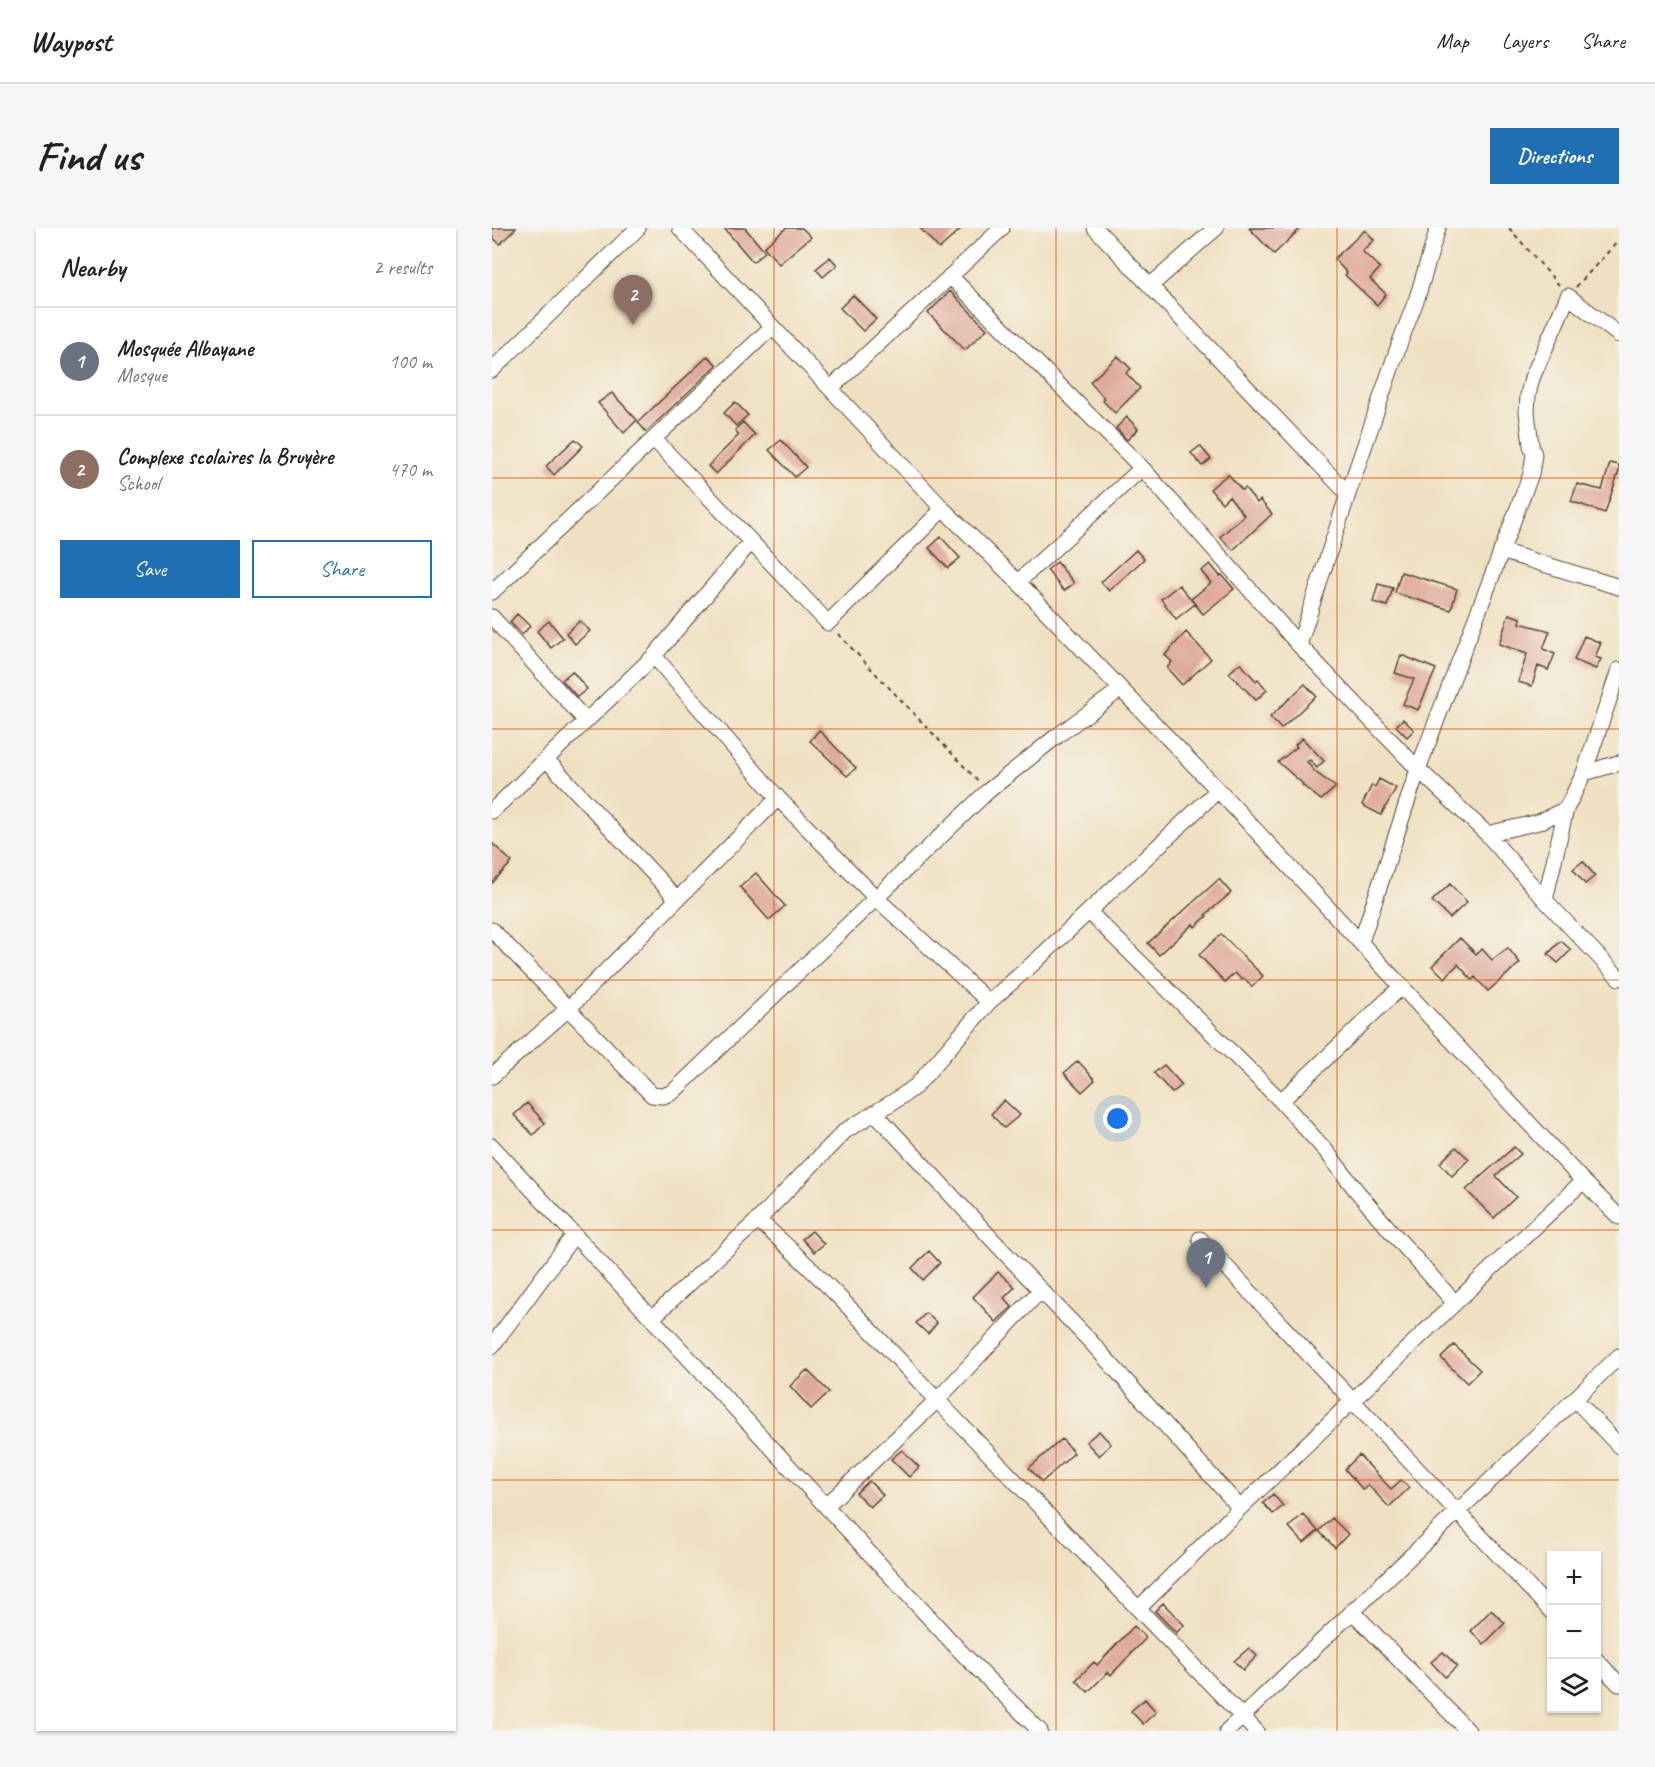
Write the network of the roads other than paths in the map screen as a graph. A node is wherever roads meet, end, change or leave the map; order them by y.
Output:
1 (638, 228) edge
2 (680, 228) edge
3 (1002, 228) edge
4 (1095, 228) edge
5 (1216, 228) edge
6 (1438, 228) edge
7 (950, 276) junction
8 (1150, 286) junction
9 (772, 327) junction
10 (1619, 335) edge
11 (492, 370) edge
12 (831, 388) junction
13 (654, 439) junction
14 (1142, 468) junction
15 (1348, 494) junction
16 (943, 509) junction
17 (752, 542) junction
18 (1501, 550) junction
19 (1018, 582) junction
20 (1619, 587) edge
21 (492, 592) edge
22 (492, 617) edge
23 (1299, 645) junction
24 (654, 656) junction
25 (1619, 670) edge
26 (1121, 689) junction
27 (586, 721) junction
28 (546, 759) junction
29 (1618, 765) edge
30 (1418, 769) junction
31 (1584, 772) junction
32 (1218, 790) junction
33 (778, 798) junction
34 (1566, 809) junction
35 (492, 811) edge
36 (1486, 834) junction
37 (875, 897) junction
38 (677, 899) junction
39 (1545, 900) junction
40 (1089, 912) junction
41 (492, 930) edge
42 (1361, 942) junction
43 (1619, 978) edge
44 (1402, 986) junction
45 (989, 1002) junction
46 (568, 1009) junction
47 (492, 1076) edge
48 (1281, 1101) junction
49 (875, 1113) junction
50 (492, 1146) edge
51 (1583, 1181) junction
52 (1619, 1217) edge
53 (758, 1220) junction
54 (574, 1235) junction
55 (1200, 1239) dead end
56 (1041, 1290) junction
57 (1455, 1303) junction
58 (652, 1318) junction
59 (492, 1346) edge
60 (1619, 1356) edge
61 (1575, 1399) junction
62 (937, 1400) junction
63 (1353, 1401) junction
64 (1619, 1446) edge
65 (826, 1506) junction
66 (1240, 1508) junction
67 (1457, 1511) junction
68 (1139, 1608) junction
69 (1547, 1608) edge
70 (1352, 1611) junction
71 (1601, 1665) edge
72 (1619, 1684) edge
73 (1242, 1717) junction
74 (1040, 1731) edge
75 (1227, 1731) edge
76 (1256, 1731) edge
77 (1468, 1731) edge

1 - 11 street
2 - 9 street
3 - 7 street
4 - 8 street
5 - 8 street
6 - 15 street
7 - 12 street
7 - 14 street
8 - 15 street
9 - 12 street
9 - 13 street
10 - 18 street
12 - 16 street
13 - 17 street
13 - 21 street
14 - 19 street
14 - 23 street
15 - 23 street
16 - 17 street
16 - 19 street
17 - 24 street
18 - 20 street
18 - 30 street
19 - 26 street
22 - 27 street
23 - 30 street
24 - 27 street
24 - 33 street
25 - 31 street
26 - 32 street
26 - 37 street
27 - 28 street
28 - 35 street
28 - 38 street
29 - 31 street
30 - 36 street
30 - 42 street
31 - 34 street
32 - 40 street
32 - 42 street
33 - 37 street
33 - 38 street
34 - 36 street
34 - 39 street
36 - 39 street
37 - 45 street
37 - 46 street
38 - 46 street
39 - 43 street
40 - 45 street
40 - 48 street
41 - 46 street
42 - 44 street
44 - 48 street
44 - 51 street
45 - 49 street
46 - 47 street
48 - 57 street
49 - 53 street
49 - 56 street
50 - 54 street
51 - 52 street
51 - 57 street
53 - 58 street
53 - 62 street
54 - 58 street
54 - 59 street
55 - 63 street
56 - 62 street
56 - 66 street
57 - 63 street
58 - 65 street
60 - 61 street
61 - 64 street
61 - 67 street
62 - 65 street
62 - 68 street
63 - 66 street
63 - 67 street
65 - 74 street
66 - 68 street
67 - 69 street
67 - 70 street
68 - 73 street
70 - 73 street
70 - 77 street
71 - 72 street
73 - 75 street
73 - 76 street

